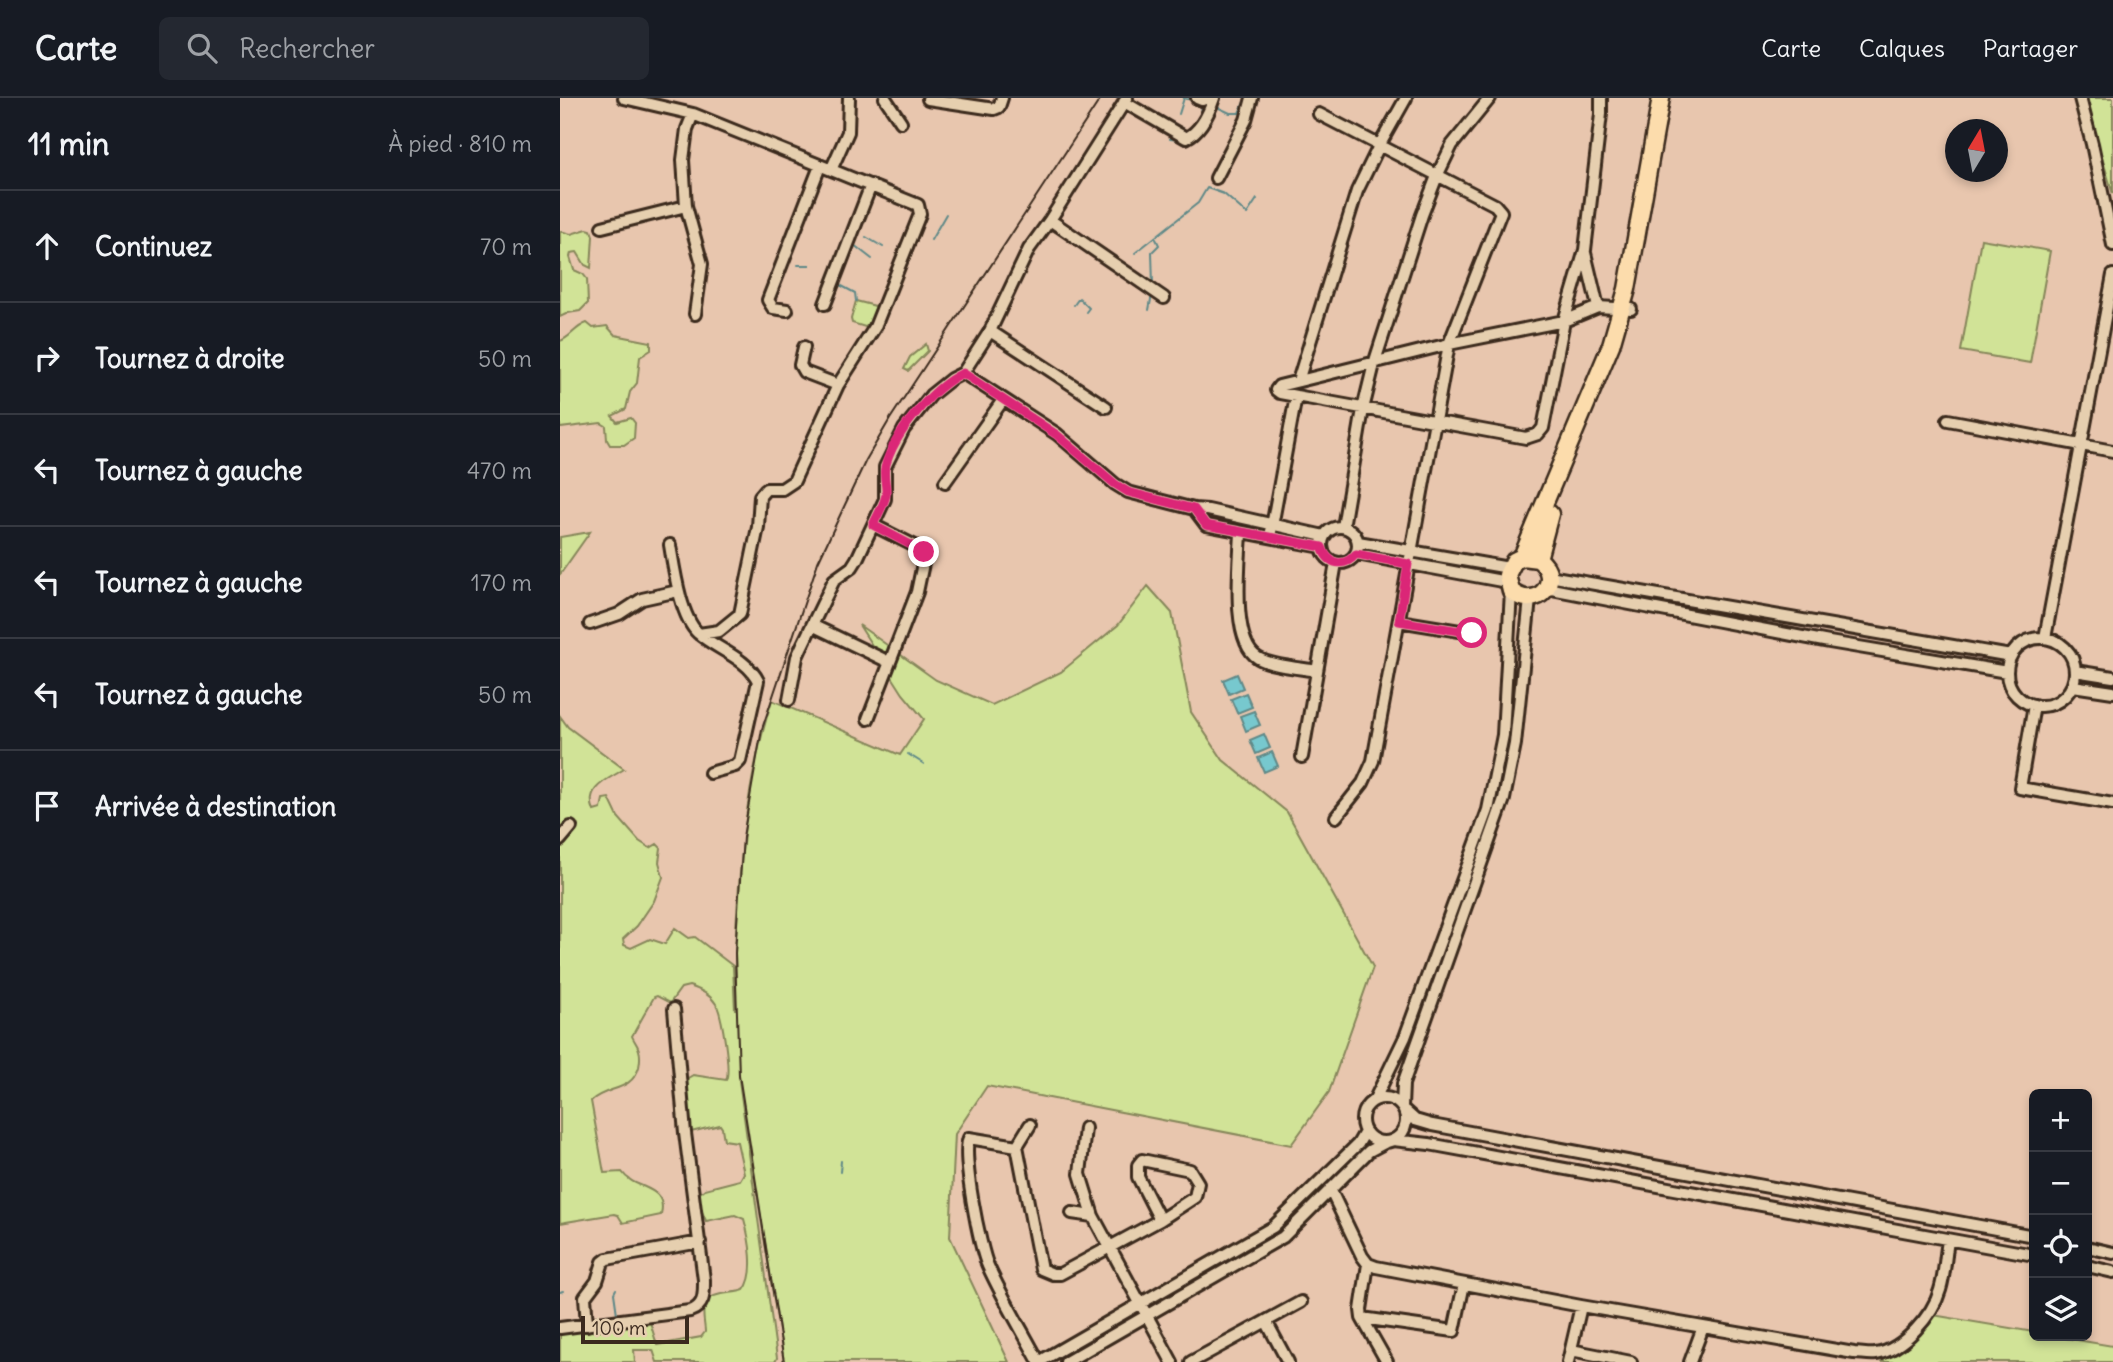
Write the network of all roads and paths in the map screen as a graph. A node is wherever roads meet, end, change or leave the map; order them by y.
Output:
1 (624, 98) edge
2 (849, 98) edge
3 (885, 98) edge
4 (1002, 98) edge
5 (1197, 98) edge
6 (1208, 98) edge
7 (1214, 98) edge
8 (1252, 98) edge
9 (1406, 98) edge
10 (1490, 98) edge
11 (1601, 98) edge
12 (1661, 98) edge
13 (1669, 98) edge
14 (2080, 98) edge
15 (928, 99) edge
16 (1125, 100) edge
17 (693, 114) junction
18 (1318, 114) dead end
19 (901, 121) dead end
20 (1379, 146) junction
21 (826, 168) junction
22 (1437, 176) junction
23 (1216, 178) dead end
24 (871, 186) junction
25 (686, 206) junction
26 (1050, 220) junction
27 (602, 227) dead end
28 (2113, 245) edge
29 (1585, 250) junction
30 (2113, 275) edge
31 (1164, 298) dead end
32 (825, 304) dead end
33 (1598, 307) junction
34 (1626, 309) junction
35 (787, 310) dead end
36 (695, 314) dead end
37 (1564, 321) junction
38 (990, 331) junction
39 (1449, 344) junction
40 (804, 347) dead end
41 (1374, 364) junction
42 (963, 373) junction
43 (1298, 381) junction
44 (838, 385) junction
45 (1296, 396) junction
46 (1003, 400) junction
47 (1106, 407) dead end
48 (1363, 409) junction
49 (1948, 420) dead end
50 (1435, 421) junction
51 (2082, 446) junction
52 (2113, 451) edge
53 (944, 482) dead end
54 (1194, 509) junction
55 (873, 525) junction
56 (1343, 527) junction
57 (1241, 532) junction
58 (1271, 532) junction
59 (1323, 542) junction
60 (670, 545) dead end
61 (1357, 548) junction
62 (1410, 551) junction
63 (1530, 558) junction
64 (1336, 563) junction
65 (1408, 564) junction
66 (1509, 580) junction
67 (1548, 582) junction
68 (678, 591) junction
69 (1530, 598) junction
70 (1399, 621) junction
71 (590, 624) dead end
72 (814, 626) junction
73 (1472, 633) dead end
74 (699, 634) junction
75 (2045, 638) junction
76 (2011, 656) junction
77 (889, 662) junction
78 (1317, 671) junction
79 (2076, 671) junction
80 (2007, 672) junction
81 (2113, 677) edge
82 (2073, 686) junction
83 (2113, 692) edge
84 (789, 700) dead end
85 (2034, 705) junction
86 (867, 719) dead end
87 (1302, 757) dead end
88 (710, 773) dead end
89 (2113, 804) edge
90 (1336, 817) dead end
91 (571, 827) dead end
92 (560, 840) edge
93 (674, 1009) dead end
94 (1375, 1099) junction
95 (1404, 1109) junction
96 (1030, 1125) dead end
97 (1085, 1128) dead end
98 (1365, 1132) junction
99 (1390, 1141) junction
100 (1017, 1146) junction
101 (1727, 1180) junction
102 (1331, 1189) junction
103 (1723, 1199) junction
104 (1072, 1213) dead end
105 (1093, 1216) junction
106 (1160, 1220) junction
107 (1273, 1227) junction
108 (2029, 1235) edge
109 (1283, 1237) junction
110 (1948, 1241) junction
111 (699, 1242) junction
112 (1110, 1248) junction
113 (2092, 1248) edge
114 (2113, 1253) edge
115 (2029, 1254) edge
116 (1368, 1264) junction
117 (2092, 1267) edge
118 (2113, 1272) edge
119 (1464, 1284) junction
120 (1301, 1302) dead end
121 (1139, 1303) junction
122 (1581, 1306) junction
123 (1146, 1315) junction
124 (1362, 1318) junction
125 (1266, 1321) junction
126 (587, 1325) junction
127 (1703, 1327) junction
128 (560, 1328) edge
129 (1570, 1356) edge
130 (1039, 1362) edge
131 (1066, 1362) edge
132 (1172, 1362) edge
133 (1191, 1362) edge
134 (1288, 1362) edge
135 (1387, 1362) edge
136 (1631, 1362) edge
137 (1690, 1362) edge

1 - 17 street
2 - 21 street
3 - 19 street
4 - 15 street
5 - 6 street
7 - 16 street
8 - 23 street
9 - 20 street
10 - 22 street
11 - 29 street
12 - 34 highway
13 - 34 highway
14 - 28 street
16 - 26 street
17 - 21 street
17 - 25 street
18 - 20 street
20 - 22 street
20 - 43 street
21 - 24 street
21 - 35 street
22 - 39 street
22 - 41 street
24 - 32 street
24 - 44 street
25 - 27 street
25 - 36 street
26 - 31 street
26 - 38 street
29 - 33 street
29 - 37 street
30 - 51 street
33 - 34 street
33 - 37 street
34 - 63 highway
37 - 39 street
37 - 50 street
38 - 42 street
38 - 47 street
39 - 41 street
39 - 50 street
40 - 44 street
41 - 43 street
41 - 48 street
42 - 46 street
42 - 55 street
43 - 45 street
44 - 74 street
45 - 48 street
45 - 58 street
46 - 53 street
46 - 54 street
48 - 50 street
48 - 56 street
49 - 51 street
50 - 62 street
51 - 52 street
51 - 75 street
54 - 57 street
54 - 58 street
55 - 72 street
55 - 77 street
56 - 59 street
56 - 61 street
57 - 58 street
57 - 78 street
58 - 59 street
59 - 64 street
60 - 68 street
61 - 62 street
61 - 64 street
61 - 65 street
62 - 65 street
62 - 66 street
63 - 66 highway
63 - 67 highway
64 - 78 street
65 - 66 street
65 - 70 street
66 - 69 highway
66 - 94 street
67 - 69 highway
67 - 76 street
67 - 80 street
68 - 71 street
68 - 74 street
69 - 95 street
70 - 73 street
70 - 90 street
72 - 77 street
72 - 84 street
74 - 88 street
75 - 76 street
75 - 79 street
76 - 80 street
77 - 86 street
78 - 87 street
79 - 81 street
79 - 82 street
80 - 85 street
82 - 83 street
82 - 85 street
85 - 89 street
91 - 92 street
93 - 111 street
94 - 95 street
94 - 98 street
95 - 99 street
95 - 101 street
96 - 100 street
97 - 105 street
98 - 99 street
98 - 107 street
99 - 102 street
99 - 103 street
100 - 112 street
100 - 130 street
101 - 103 street
101 - 108 street
102 - 109 street
102 - 116 street
103 - 110 street
104 - 105 street
105 - 112 street
106 - 106 street
106 - 112 street
107 - 109 street
107 - 121 street
109 - 123 street
110 - 115 street
110 - 127 street
111 - 126 street
111 - 126 street
112 - 121 street
113 - 114 street
116 - 119 street
116 - 124 street
117 - 118 street
119 - 122 street
119 - 124 street
120 - 125 street
121 - 123 street
121 - 130 street
122 - 127 street
122 - 129 street
123 - 131 street
123 - 132 street
124 - 135 street
125 - 133 street
125 - 134 street
126 - 128 street
127 - 137 street
129 - 136 street

